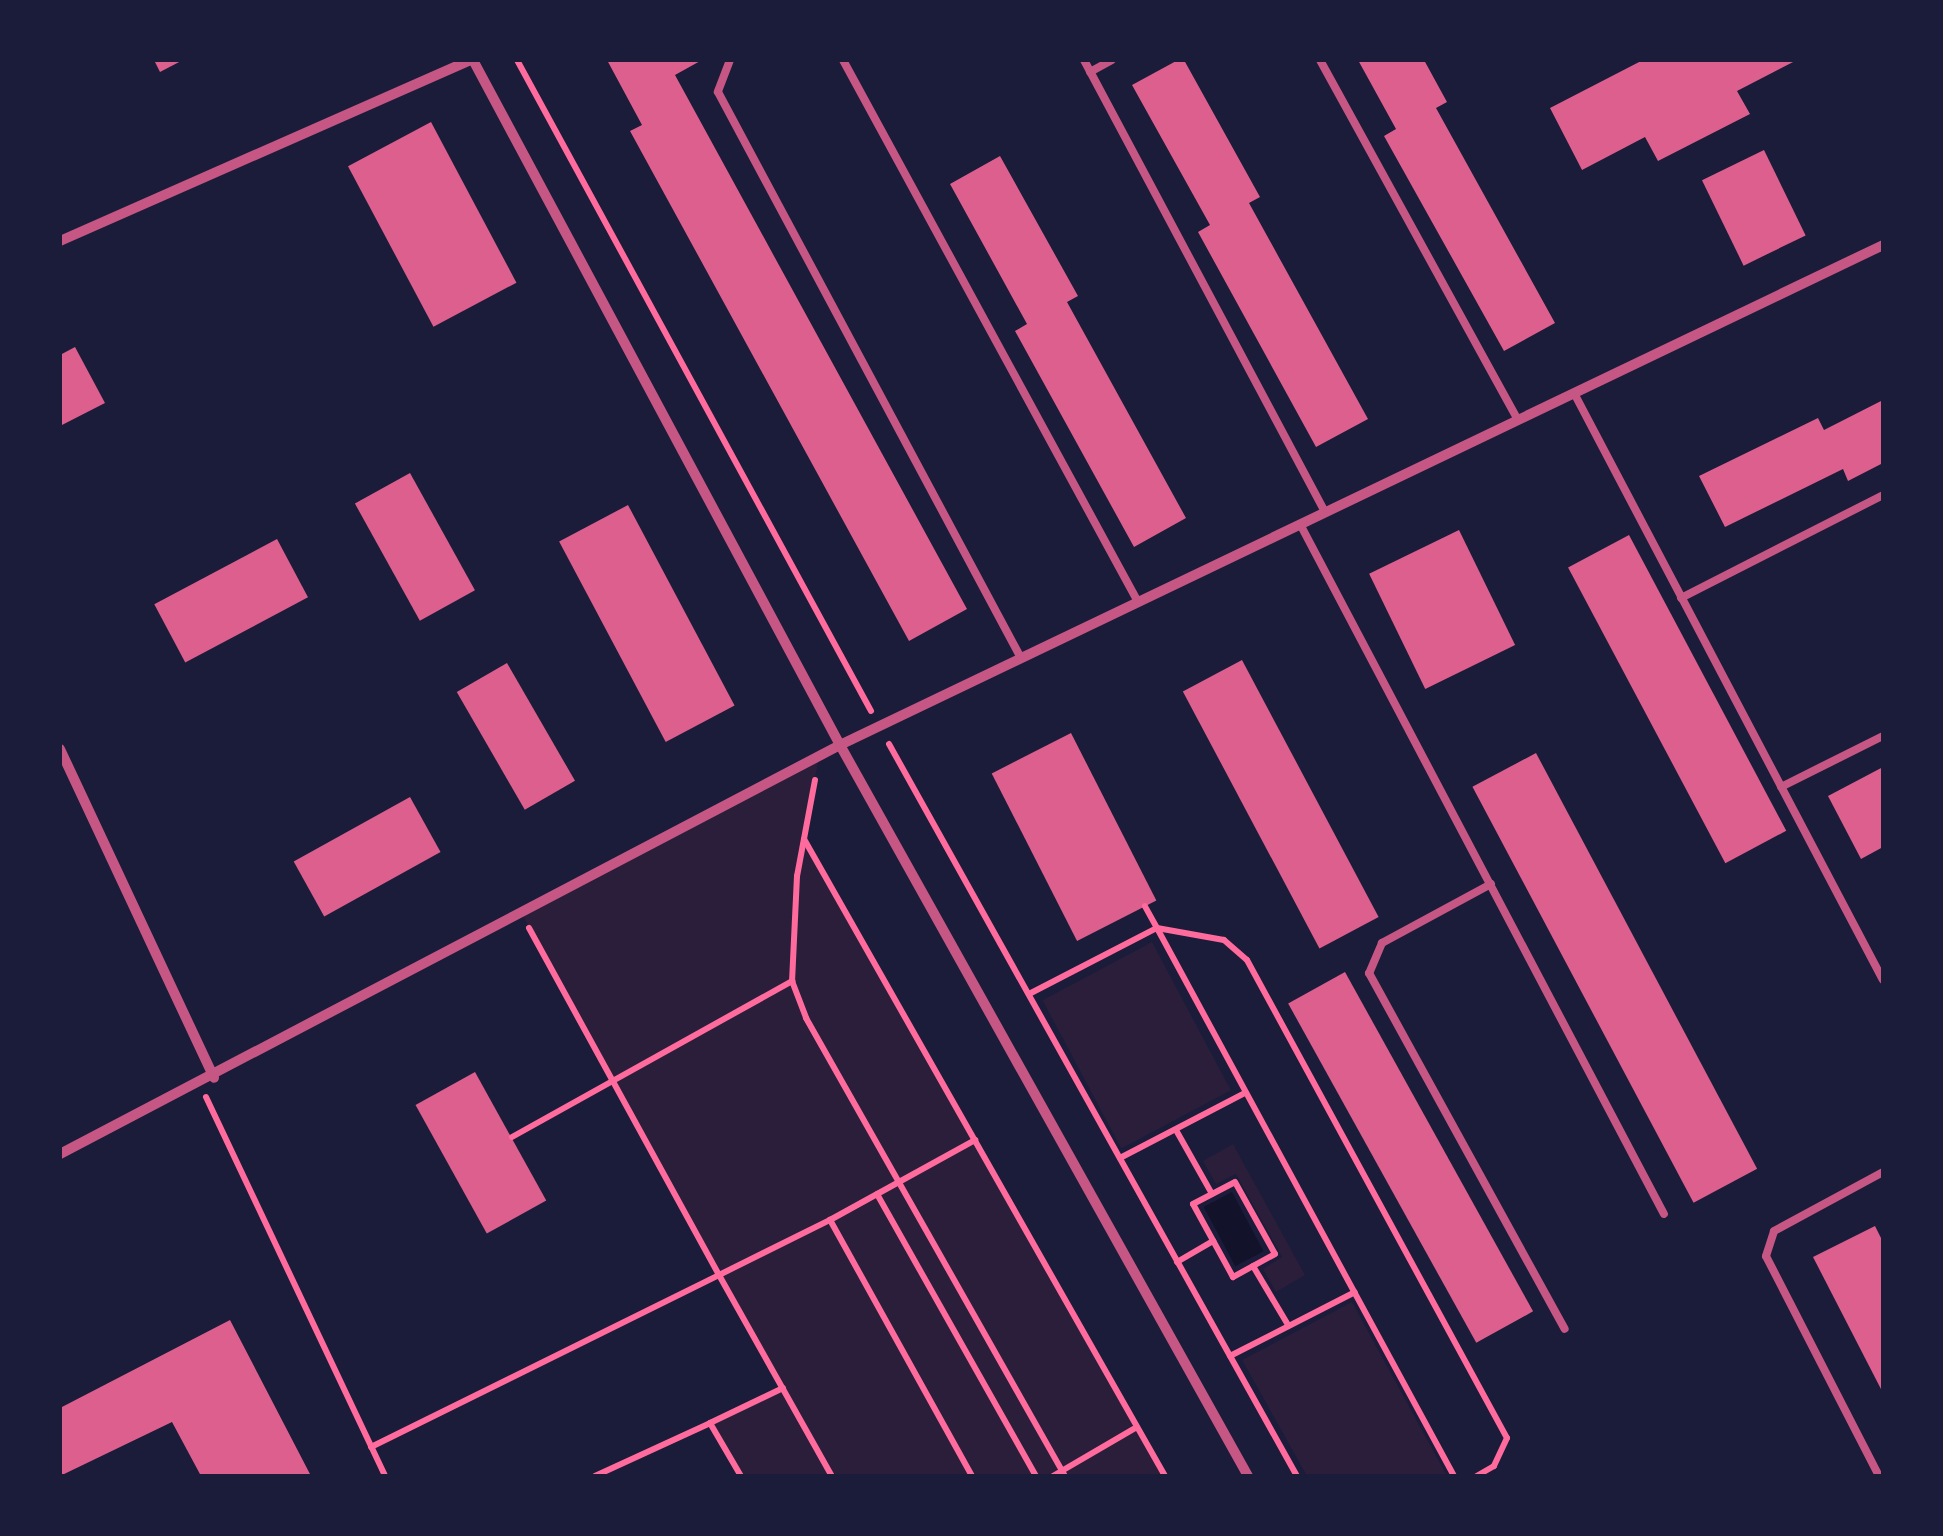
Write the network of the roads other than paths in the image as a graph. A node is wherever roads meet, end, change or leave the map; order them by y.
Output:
1 (472, 60) edge
2 (730, 60) edge
3 (844, 60) edge
4 (1084, 60) edge
5 (1112, 60) edge
6 (1320, 60) edge
7 (1090, 72) junction
8 (60, 241) edge
9 (1883, 245) edge
10 (1574, 393) junction
11 (1518, 420) junction
12 (1883, 494) edge
13 (1325, 512) junction
14 (1300, 524) junction
15 (1680, 596) junction
16 (1138, 602) junction
17 (1021, 658) junction
18 (1883, 736) edge
19 (840, 745) junction
20 (60, 749) edge
21 (1782, 788) junction
22 (1491, 884) junction
23 (1883, 957) edge
24 (1873, 962) junction
25 (1883, 980) edge
26 (214, 1078) junction
27 (60, 1154) edge
28 (1883, 1172) edge
29 (1664, 1214) dead end
30 (1565, 1329) dead end
31 (1248, 1476) edge
32 (1879, 1476) edge

1 - 8 street
1 - 19 street
2 - 17 lane
3 - 16 lane
4 - 7 lane
5 - 7 lane
6 - 11 lane
7 - 13 lane
9 - 10 street
10 - 11 street
10 - 15 lane
11 - 13 street
12 - 15 lane
13 - 14 street
14 - 16 street
14 - 22 lane
15 - 21 lane
16 - 17 street
17 - 19 street
18 - 21 lane
19 - 26 street
19 - 31 street
20 - 26 street
21 - 24 lane
22 - 29 lane
22 - 30 lane
23 - 24 lane
24 - 25 lane
26 - 27 street
28 - 32 lane

